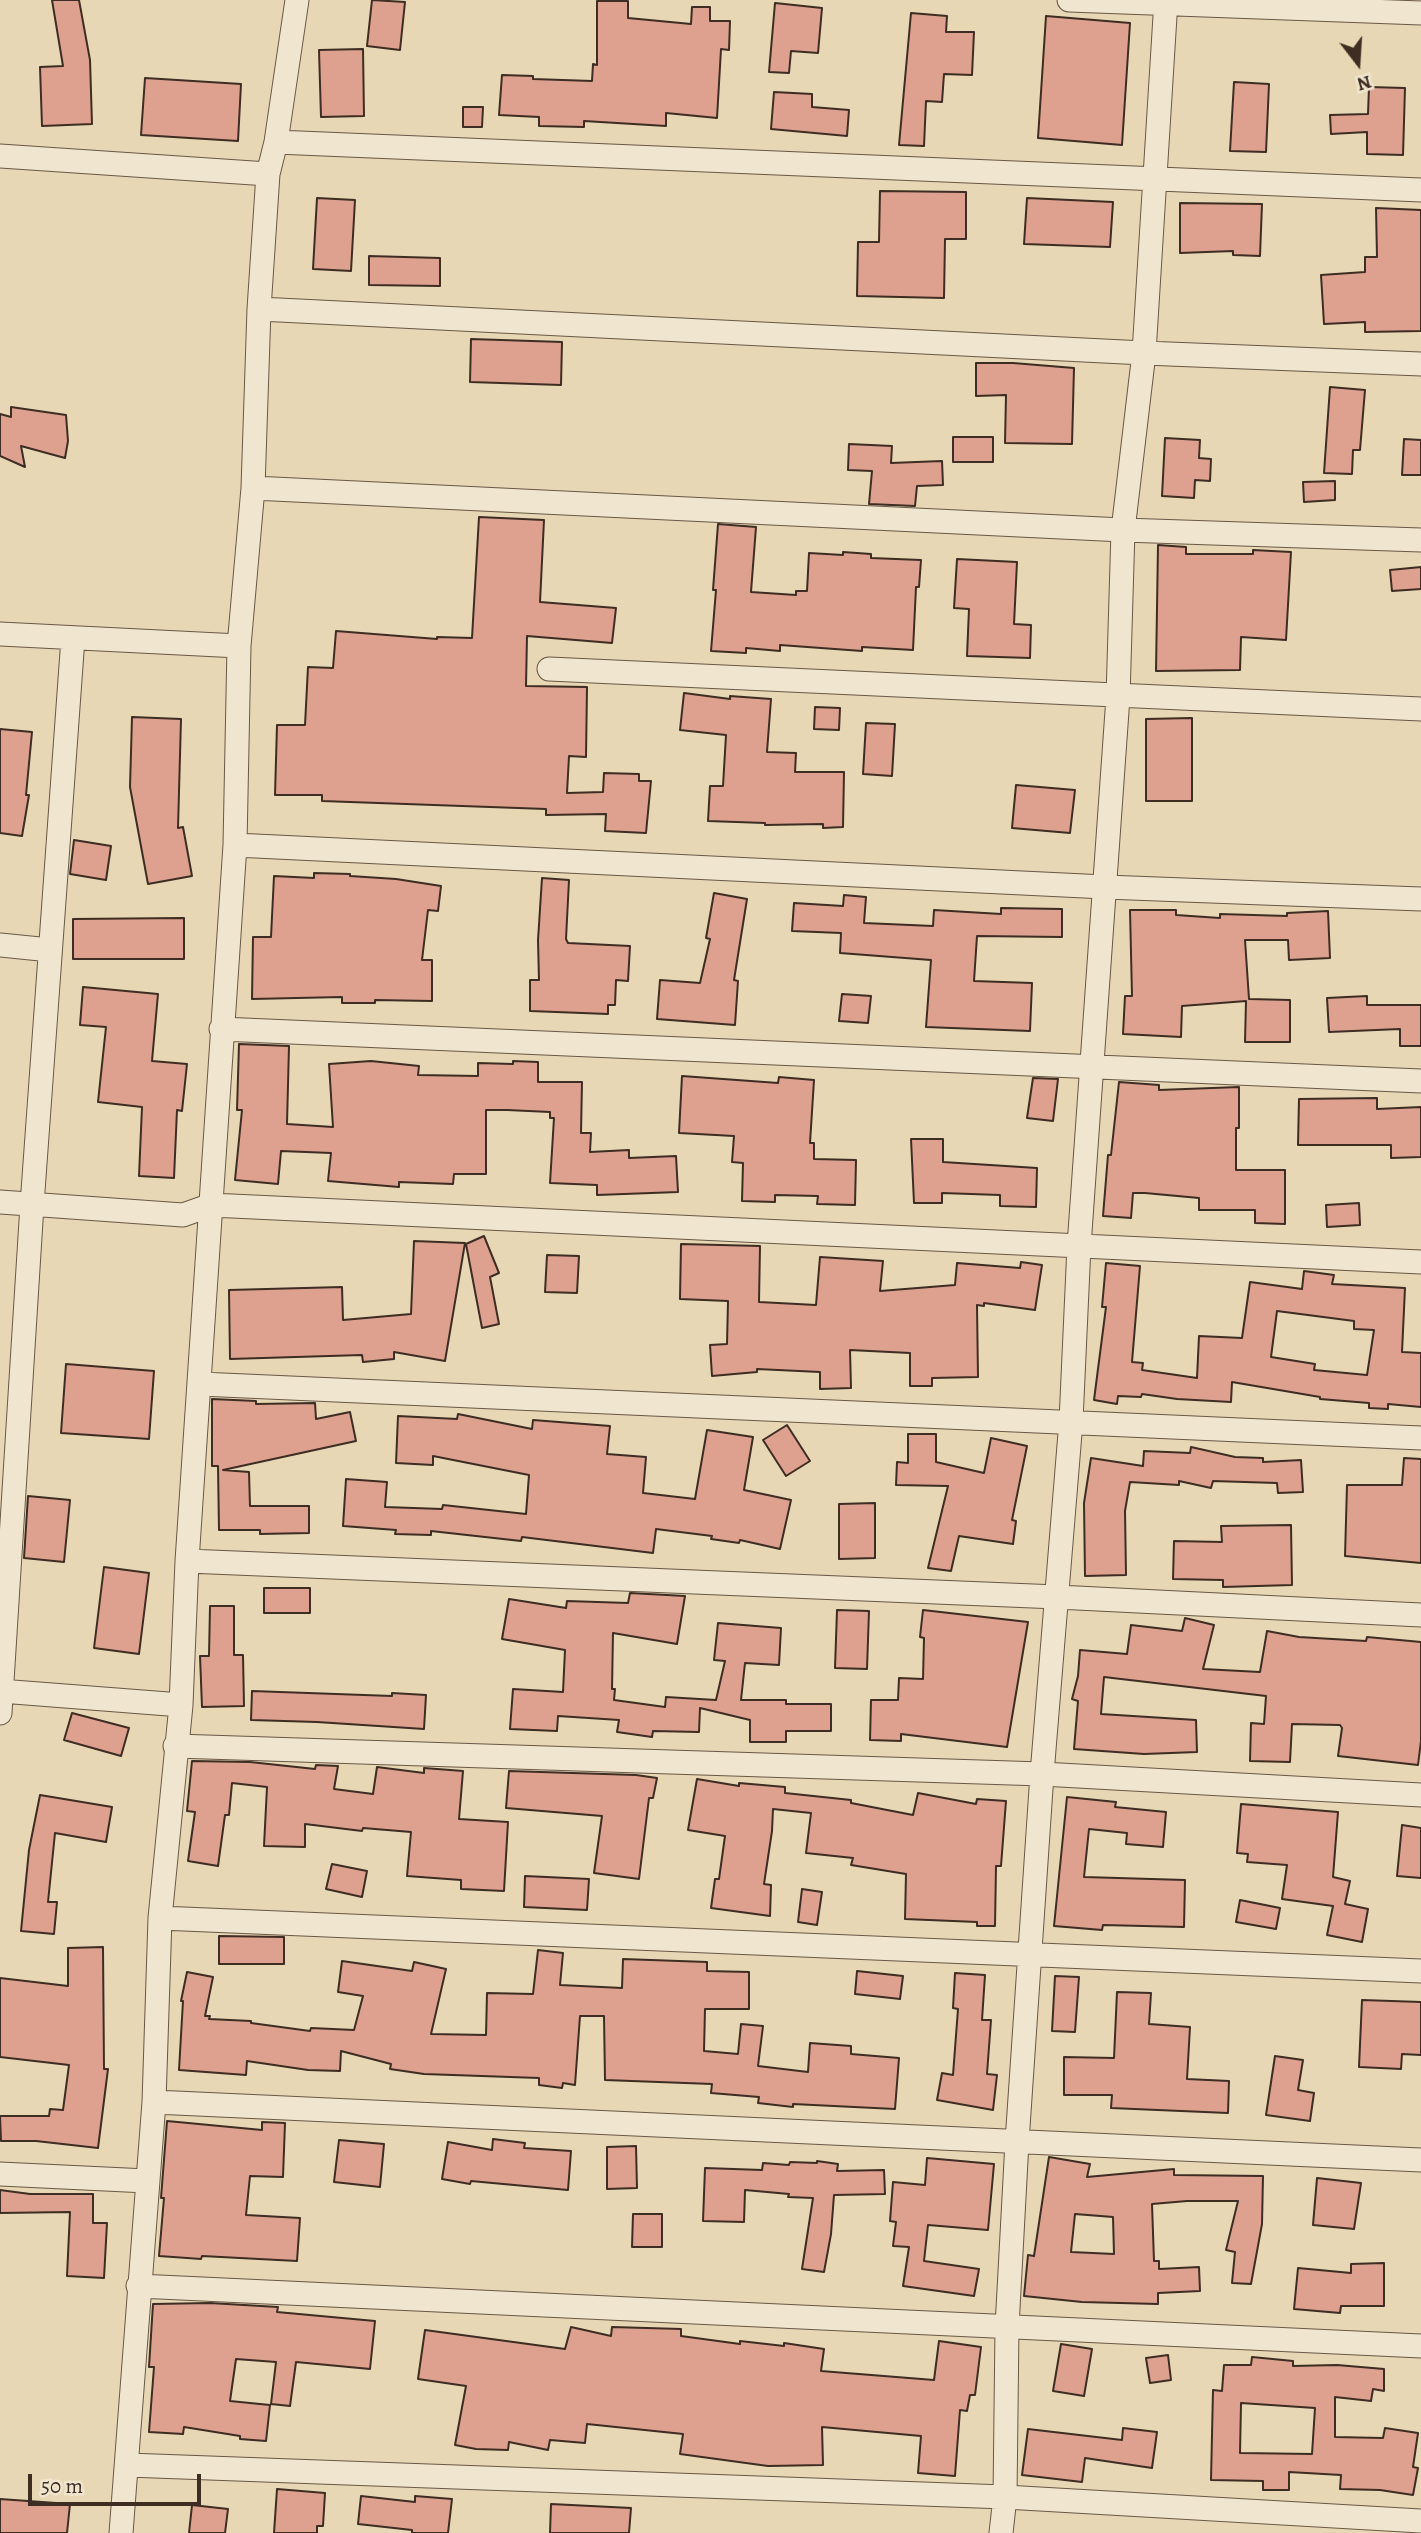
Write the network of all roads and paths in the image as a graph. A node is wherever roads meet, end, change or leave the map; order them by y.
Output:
1 (297, 0) edge
2 (1069, 0) edge
3 (1166, 3) edge
4 (1421, 13) edge
5 (276, 142) junction
6 (0, 156) edge
7 (268, 174) junction
8 (1155, 178) junction
9 (1421, 190) edge
10 (259, 309) junction
11 (1144, 354) junction
12 (1421, 364) edge
13 (253, 488) junction
14 (1123, 530) junction
15 (1421, 540) edge
16 (0, 634) edge
17 (73, 638) junction
18 (239, 646) junction
19 (550, 669) dead end
20 (1118, 697) junction
21 (1421, 709) edge
22 (235, 845) junction
23 (1105, 887) junction
24 (1421, 899) edge
25 (0, 945) edge
26 (50, 950) junction
27 (221, 1030) junction
28 (1092, 1068) junction
29 (1421, 1081) edge
30 (0, 1202) edge
31 (32, 1205) junction
32 (211, 1205) junction
33 (1079, 1246) junction
34 (1421, 1262) edge
35 (200, 1384) junction
36 (1071, 1421) junction
37 (1421, 1438) edge
38 (187, 1561) junction
39 (1057, 1597) junction
40 (1421, 1615) edge
41 (1, 1698) edge
42 (181, 1705) junction
43 (175, 1746) junction
44 (1042, 1774) junction
45 (1421, 1795) edge
46 (160, 1918) junction
47 (1030, 1954) junction
48 (1421, 1971) edge
49 (154, 2102) junction
50 (1017, 2142) junction
51 (1421, 2160) edge
52 (0, 2174) edge
53 (148, 2181) junction
54 (138, 2286) junction
55 (1007, 2327) junction
56 (1421, 2346) edge
57 (127, 2465) junction
58 (1004, 2497) junction
59 (1421, 2521) edge
60 (121, 2533) edge
61 (1001, 2533) edge

1 - 5 street
2 - 3 street
3 - 4 street
3 - 8 street
5 - 7 street
5 - 8 street
6 - 7 street
7 - 10 street
8 - 9 street
8 - 11 street
10 - 11 street
10 - 13 street
11 - 12 street
11 - 14 street
13 - 14 street
13 - 18 street
14 - 15 street
14 - 20 street
16 - 17 street
17 - 18 street
17 - 26 street
18 - 22 street
19 - 20 street
20 - 21 street
20 - 23 street
22 - 23 street
22 - 27 street
23 - 24 street
23 - 28 street
25 - 26 street
26 - 31 street
27 - 28 street
27 - 32 street
28 - 29 street
28 - 33 street
30 - 31 street
31 - 32 street
31 - 41 street
32 - 33 street
32 - 35 street
33 - 34 street
33 - 36 street
35 - 36 street
35 - 38 street
36 - 37 street
36 - 39 street
38 - 39 street
38 - 42 street
39 - 40 street
39 - 44 street
41 - 42 street
42 - 43 street
43 - 44 street
43 - 46 street
44 - 45 street
44 - 47 street
46 - 47 street
46 - 49 street
47 - 48 street
47 - 50 street
49 - 50 street
49 - 53 street
50 - 51 street
50 - 55 street
52 - 53 street
53 - 54 street
54 - 55 street
54 - 57 street
55 - 56 street
55 - 58 street
57 - 58 street
57 - 60 street
58 - 59 street
58 - 61 street

